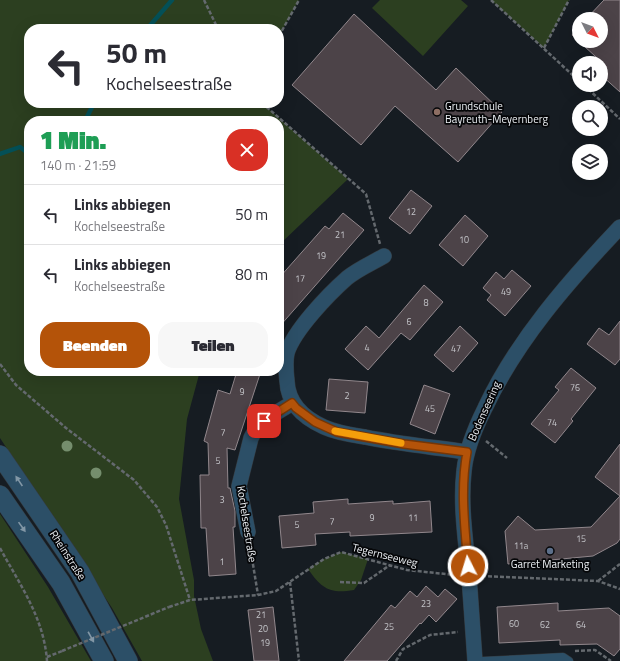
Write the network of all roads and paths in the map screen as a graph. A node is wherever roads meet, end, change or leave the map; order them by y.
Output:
1 (204, 0) edge
2 (299, 0) edge
3 (491, 0) edge
4 (568, 0) edge
5 (216, 24) edge
6 (284, 27) edge
7 (544, 48) junction
8 (572, 74) edge
9 (591, 92) edge
10 (268, 108) edge
11 (277, 116) edge
12 (620, 119) edge
13 (284, 122) edge
14 (620, 227) edge
15 (384, 256) joint
16 (0, 364) edge
17 (292, 403) junction
18 (474, 431) junction
19 (467, 452) junction
20 (0, 454) edge
21 (507, 458) dead end
22 (0, 495) edge
23 (248, 532) joint
24 (0, 548) edge
25 (620, 564) edge
26 (390, 565) junction
27 (469, 576) junction
28 (598, 581) junction
29 (290, 582) junction
30 (340, 582) dead end
31 (620, 589) edge
32 (258, 595) junction
33 (190, 600) junction
34 (473, 631) junction
35 (575, 651) dead end
36 (47, 659) edge
37 (104, 661) edge
38 (128, 661) edge
39 (299, 661) edge
40 (396, 661) edge
41 (475, 661) edge
42 (483, 661) edge
43 (569, 661) edge
44 (611, 661) edge

1 - 5 path
2 - 6 path
3 - 7 path
4 - 7 path
7 - 8 path
9 - 12 path
10 - 11 path
13 - 15 path
14 - 18 street, Bodenseering
15 - 17 street
16 - 33 path
17 - 19 street
17 - 23 street, Kochelseestraße
18 - 19 street, Bodenseering
18 - 21 path
19 - 27 street, Bodenseering
38 -> 20 street, Rheinstraße
22 -> 37 street, Rheinstraße
23 - 32 path, Kochelseestraße
24 - 36 path
25 - 28 path
26 - 27 path, Tegernseeweg
26 - 29 path, Tegernseeweg
26 - 30 path
27 - 28 path, Tegernseeweg
27 - 34 street, Bodenseering
28 - 31 path, Tegernseeweg
29 - 32 path, Tegernseeweg
29 - 39 path
32 - 33 path, Tegernseeweg
33 - 36 path, Tegernseeweg, bridge
34 - 40 path
34 - 41 street, Bodenseering
35 - 44 path
42 - 43 lane

